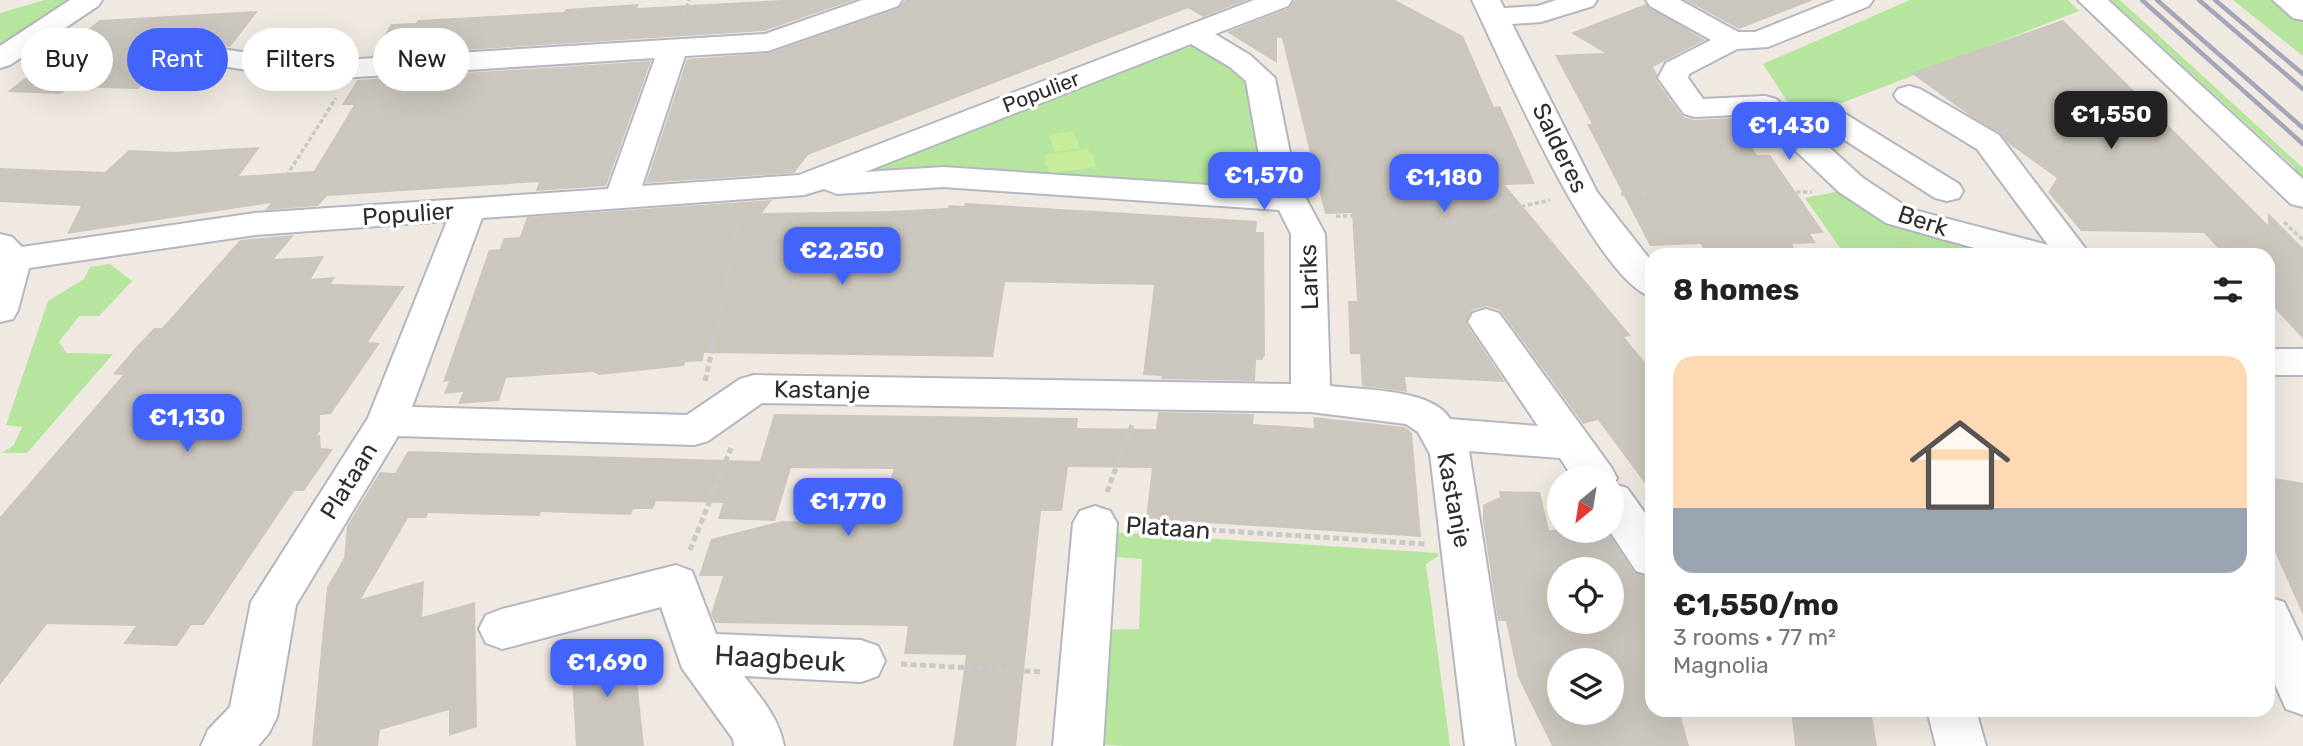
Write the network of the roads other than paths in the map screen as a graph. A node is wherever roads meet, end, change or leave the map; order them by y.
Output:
1 (88, 0) edge
2 (888, 0) edge
3 (1278, 0) edge
4 (1583, 0) edge
5 (1660, 0) edge
6 (1859, 0) edge
7 (2092, 0) edge
8 (2287, 0) edge
9 (1491, 9) edge
10 (2303, 12) edge
11 (1180, 38) junction
12 (1732, 40) junction
13 (673, 48) junction
14 (0, 59) edge
15 (228, 59) edge
16 (1909, 95) dead end
17 (1823, 113) dead end
18 (1863, 139) junction
19 (1817, 152) junction
20 (804, 185) junction
21 (1947, 191) dead end
22 (622, 197) junction
23 (2303, 197) edge
24 (1293, 209) junction
25 (468, 210) junction
26 (2016, 248) edge
27 (2068, 248) edge
28 (7, 252) edge
29 (1645, 277) edge
30 (0, 310) edge
31 (1486, 322) dead end
32 (2275, 362) edge
33 (2303, 362) edge
34 (1311, 398) junction
35 (387, 421) junction
36 (1438, 433) junction
37 (1572, 444) junction
38 (1588, 466) edge
39 (1624, 517) edge
40 (1095, 523) road end
41 (1645, 548) edge
42 (502, 629) dead end
43 (2275, 634) edge
44 (699, 654) junction
45 (861, 661) road end
46 (2303, 694) edge
47 (1953, 717) edge
48 (226, 746) edge
49 (759, 746) edge
50 (1078, 746) edge
51 (1490, 746) edge
52 (1961, 746) edge

1 - 14 street
2 - 13 street
3 - 11 street, Populier
4 - 9 street
5 - 12 street
6 - 12 street, Berk
7 - 23 street
8 - 10 street
9 - 29 street, Salderes
11 - 20 street, Populier
11 - 24 street, Lariks
12 - 19 street, Berk
13 - 15 street
13 - 22 street
16 - 27 street
17 - 18 street, Berk
18 - 19 street
18 - 21 street, Berk
19 - 26 street, Berk
20 - 22 street, Populier
20 - 24 street, Populier
22 - 25 street, Populier
24 - 34 street, Lariks
25 - 28 street, Populier
25 - 35 street, Plataan
28 - 30 street
31 - 37 street
32 - 33 street
34 - 35 street, Kastanje
34 - 36 street, Kastanje
35 - 48 street, Plataan
36 - 37 street
36 - 51 street, Kastanje
37 - 38 street
39 - 41 street
40 - 50 street, Plataan
42 - 44 street, Haagbeuk
43 - 46 street
44 - 45 street, Haagbeuk
44 - 49 street, Haagbeuk
47 - 52 street

